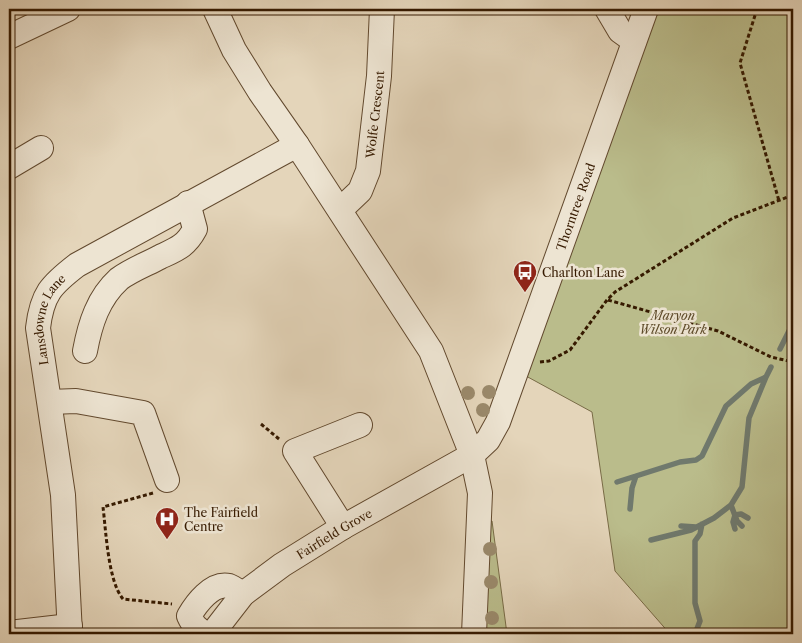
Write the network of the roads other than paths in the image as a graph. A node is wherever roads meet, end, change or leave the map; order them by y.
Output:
1 (215, 9) edge
2 (382, 9) edge
3 (607, 9) edge
4 (646, 9) edge
5 (62, 10) edge
6 (9, 37) edge
7 (634, 41) junction
8 (297, 145) junction
9 (41, 148) dead end
10 (9, 167) edge
11 (188, 203) junction
12 (340, 210) junction
13 (85, 351) dead end
14 (50, 402) junction
15 (360, 425) dead end
16 (472, 455) junction
17 (167, 480) road end
18 (343, 527) junction
19 (243, 594) junction
20 (70, 630) edge
21 (9, 633) edge
22 (206, 634) edge
23 (212, 634) edge
24 (474, 634) edge

1 - 8 street
2 - 12 street, Wolfe Crescent
3 - 7 street
4 - 7 street, Thorntree Road
5 - 6 street
7 - 16 street, Thorntree Road
8 - 11 street, Lansdowne Lane
8 - 12 street
9 - 10 street
11 - 13 street
11 - 14 street, Lansdowne Lane
12 - 16 street
14 - 17 street
14 - 20 street, Lansdowne Lane
15 - 18 street
16 - 18 street, Fairfield Grove
16 - 24 street
18 - 19 street, Fairfield Grove
19 - 22 street
19 - 23 street, Fairfield Grove
20 - 21 street

